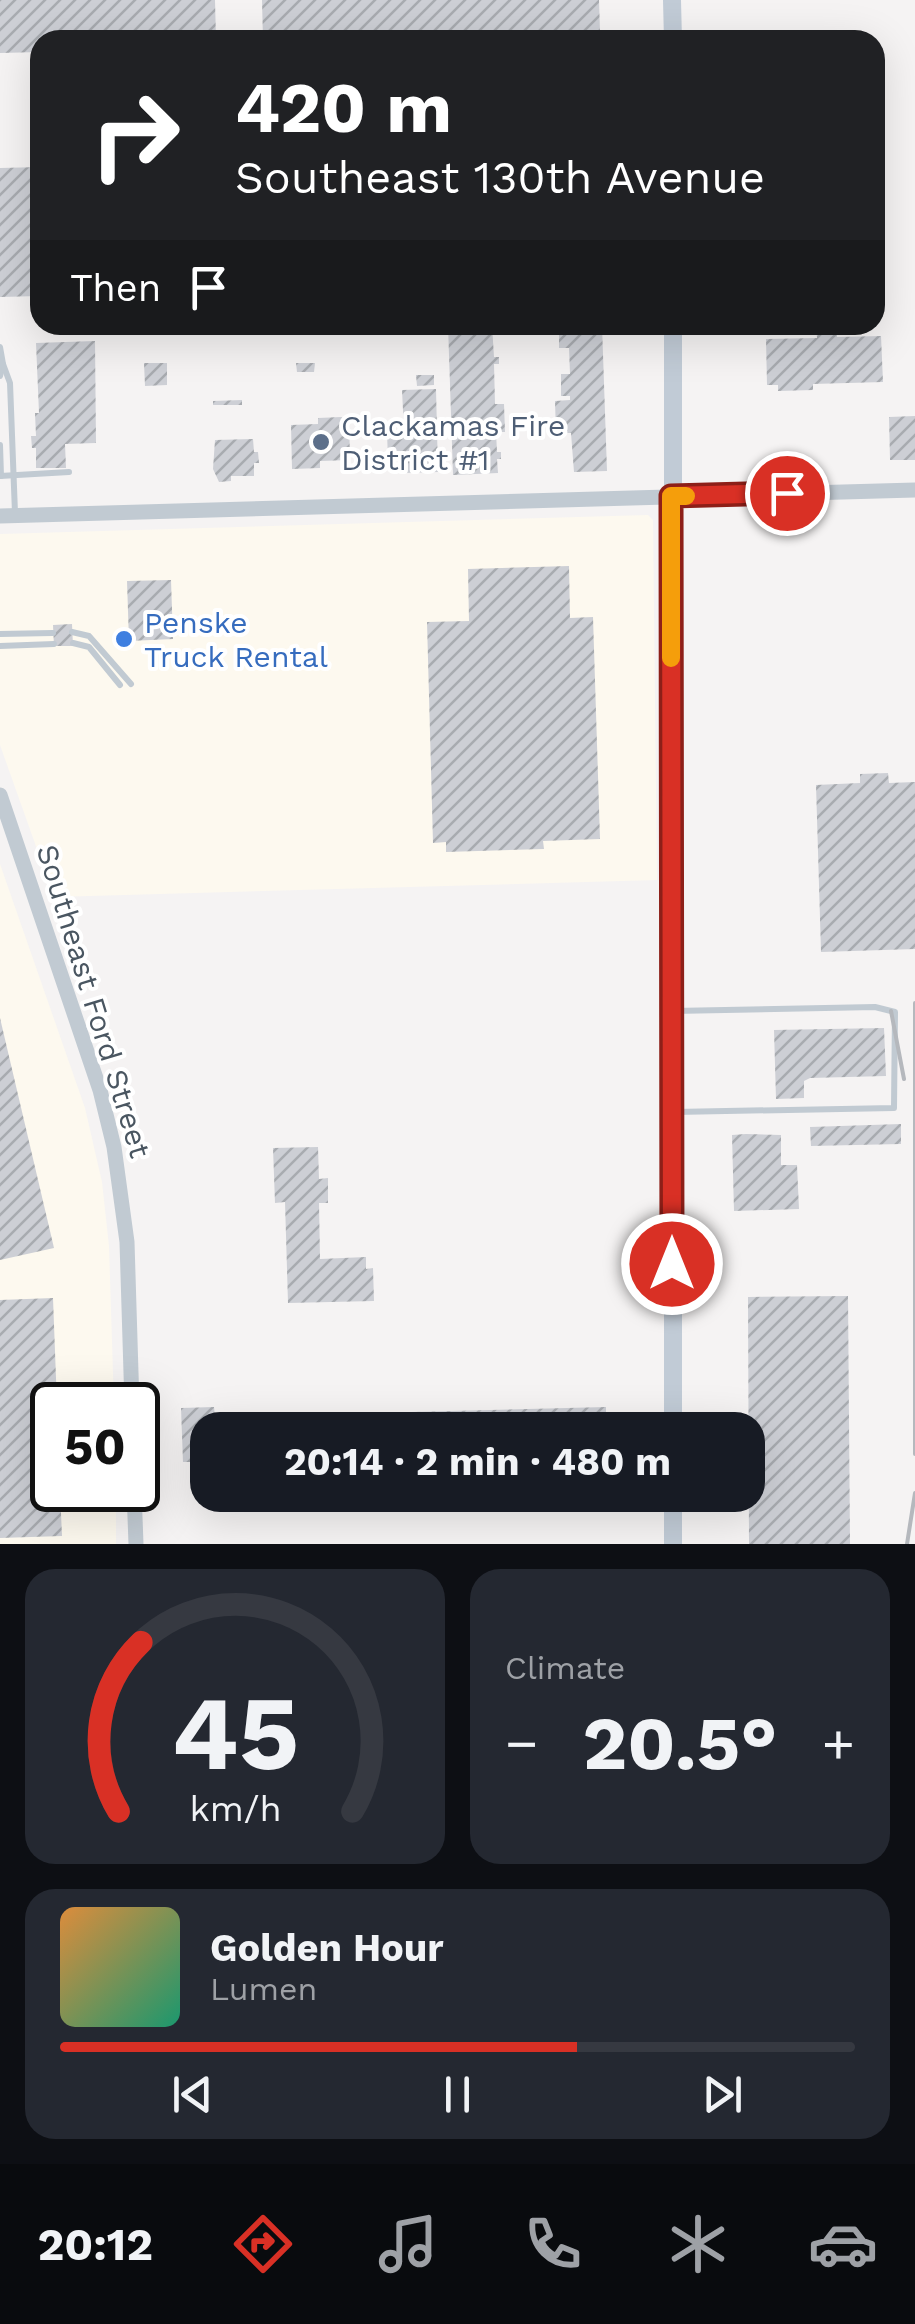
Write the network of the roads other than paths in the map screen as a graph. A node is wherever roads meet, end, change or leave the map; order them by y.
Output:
1 (672, 0) edge
2 (672, 30) edge
3 (673, 335) edge
4 (0, 347) edge
5 (2, 364) edge
6 (0, 376) edge
7 (0, 445) edge
8 (69, 472) dead end
9 (14, 475) junction
10 (0, 476) edge
11 (915, 490) edge
12 (671, 496) junction
13 (8, 516) edge
14 (53, 632) dead end
15 (72, 632) dead end
16 (0, 634) edge
17 (73, 643) dead end
18 (54, 644) dead end
19 (0, 646) edge
20 (120, 684) dead end
21 (131, 684) dead end
22 (0, 795) edge
23 (672, 1012) junction
24 (672, 1112) junction
25 (131, 1382) edge
26 (673, 1412) edge
27 (135, 1512) edge
28 (673, 1512) edge
29 (136, 1544) edge
30 (673, 1544) edge

1 - 2 main road
3 - 12 main road
4 - 5 lane
5 - 6 lane
5 - 9 lane
7 - 10 lane
8 - 9 lane
9 - 10 lane
9 - 13 lane
11 - 12 street
12 - 13 street
12 - 23 main road
14 - 16 lane
15 - 21 lane
17 - 20 lane
18 - 19 lane
22 - 25 street, Southeast Ford Street
23 - 24 main road
23 - 24 lane
24 - 26 main road
27 - 29 street
28 - 30 main road

